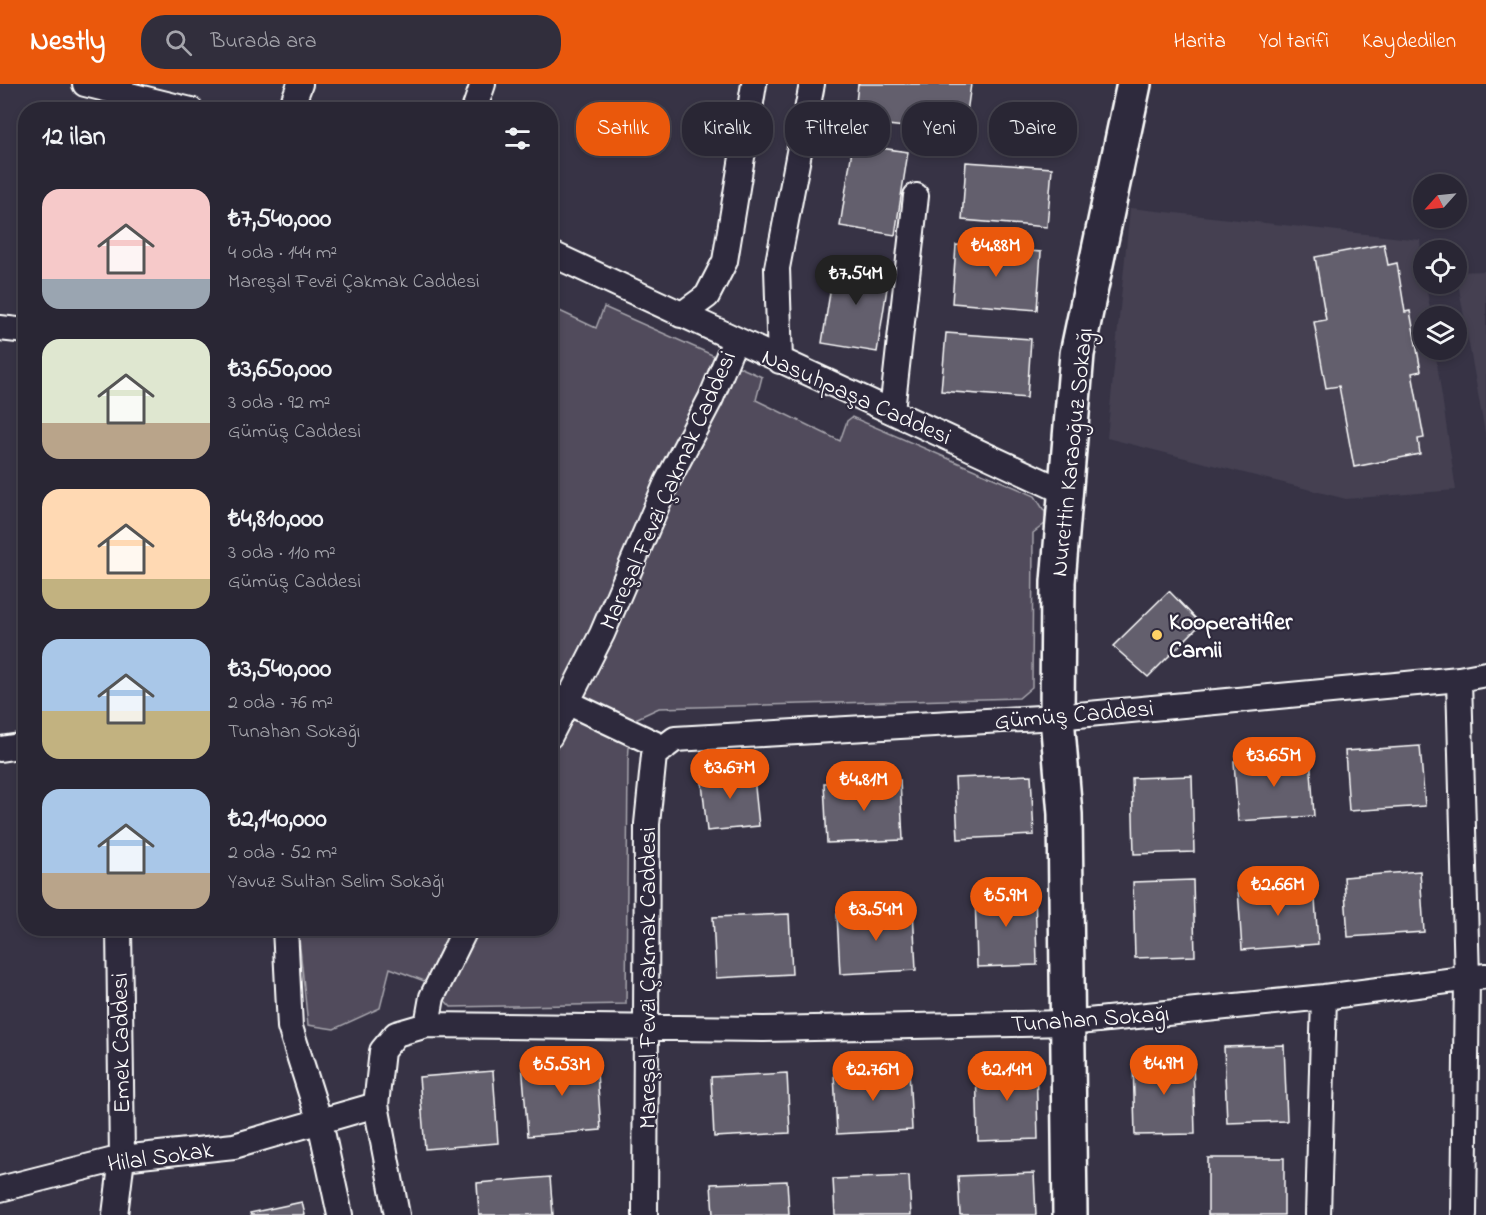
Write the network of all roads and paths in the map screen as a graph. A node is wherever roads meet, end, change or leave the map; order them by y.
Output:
1 (300, 84) edge
2 (483, 84) edge
3 (754, 84) edge
4 (812, 84) edge
5 (1134, 84) edge
6 (92, 85) edge
7 (159, 102) edge
8 (293, 102) edge
9 (477, 102) edge
10 (916, 196) dead end
11 (558, 257) edge
12 (681, 315) junction
13 (0, 328) edge
14 (18, 330) edge
15 (735, 340) junction
16 (780, 361) junction
17 (892, 411) junction
18 (1065, 492) junction
19 (1486, 674) edge
20 (1459, 679) junction
21 (559, 699) edge
22 (1057, 717) junction
23 (18, 747) edge
24 (664, 748) junction
25 (0, 749) edge
26 (119, 936) edge
27 (285, 936) edge
28 (462, 936) edge
29 (1477, 977) edge
30 (1324, 997) junction
31 (1068, 1023) junction
32 (427, 1025) junction
33 (647, 1028) junction
34 (376, 1105) junction
35 (320, 1122) junction
36 (122, 1158) junction
37 (0, 1189) edge
38 (115, 1215) edge
39 (340, 1215) edge
40 (397, 1215) edge
41 (645, 1215) edge
42 (1070, 1215) edge
43 (1318, 1215) edge
44 (1464, 1215) edge

1 - 8 street
2 - 9 street
3 - 12 street
4 - 16 street
5 - 18 street, Nurettin Karaoğuz Sokağı
6 - 7 street
10 - 17 street
11 - 12 street, Nasuhpaşa Caddesi
12 - 15 street, Nasuhpaşa Caddesi
13 - 14 street
15 - 16 street, Nasuhpaşa Caddesi
15 - 21 street, Mareşal Fevzi Çakmak Caddesi
16 - 17 street, Nasuhpaşa Caddesi
17 - 18 street, Nasuhpaşa Caddesi
18 - 22 street, Nurettin Karaoğuz Sokağı
19 - 20 street, Gümüş Caddesi
20 - 22 street, Gümüş Caddesi
20 - 29 street
21 - 24 street
22 - 24 street, Gümüş Caddesi
22 - 31 street, Nurettin Karaoğuz Sokağı
23 - 25 street
24 - 33 street, Mareşal Fevzi Çakmak Caddesi
26 - 36 street, Emek Caddesi
27 - 35 street
28 - 32 street
29 - 30 street, Tunahan Sokağı
29 - 44 street
30 - 31 street, Tunahan Sokağı
30 - 43 street
31 - 33 street, Tunahan Sokağı
31 - 42 street, Nurettin Karaoğuz Sokağı
32 - 33 street, Tunahan Sokağı
32 - 34 street, Tunahan Sokağı
33 - 41 street, Mareşal Fevzi Çakmak Caddesi
34 - 35 street
34 - 40 street, Tunahan Sokağı
35 - 36 street, Hilal Sokak
35 - 39 street
36 - 37 street, Hilal Sokak
36 - 38 street, Emek Caddesi

